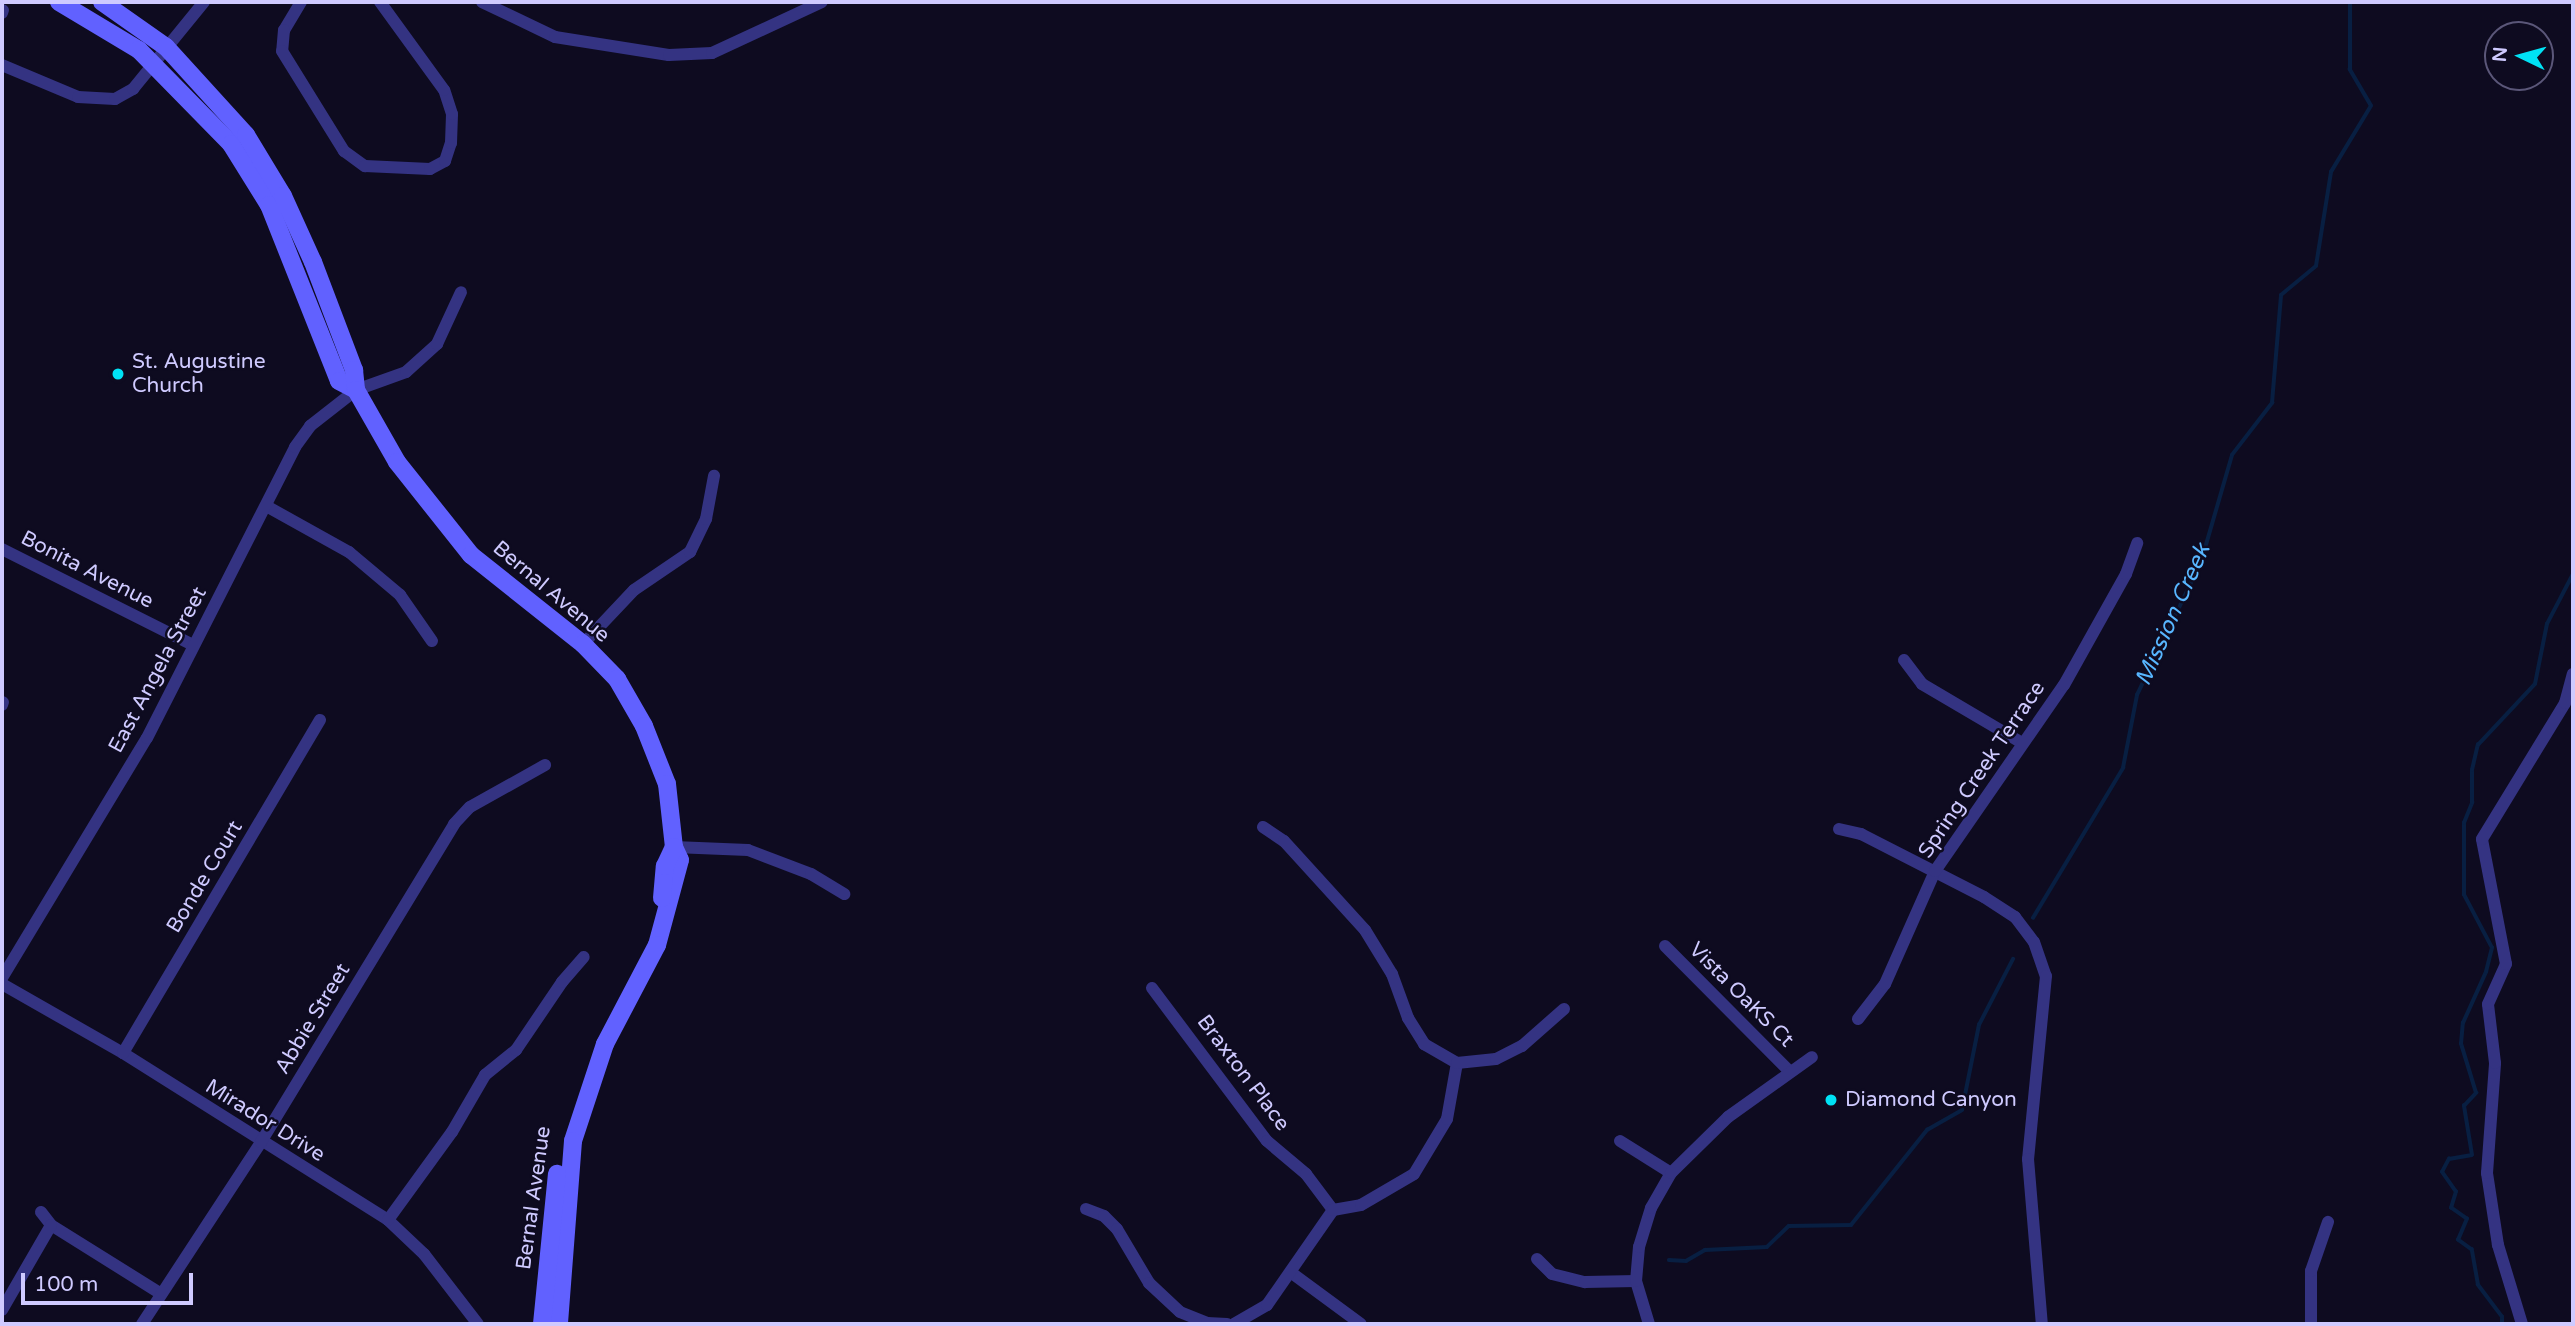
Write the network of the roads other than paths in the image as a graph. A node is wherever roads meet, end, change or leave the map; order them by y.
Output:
1 (59, 2) edge
2 (102, 2) edge
3 (204, 2) edge
4 (301, 2) edge
5 (380, 2) edge
6 (482, 2) edge
7 (822, 2) edge
8 (166, 47) junction
9 (152, 62) junction
10 (2, 65) edge
11 (461, 292) dead end
12 (356, 390) junction
13 (714, 476) dead end
14 (268, 507) junction
15 (2137, 542) dead end
16 (2, 549) edge
17 (432, 641) dead end
18 (583, 644) junction
19 (193, 645) junction
20 (1904, 660) dead end
21 (2573, 674) edge
22 (320, 720) dead end
23 (2022, 743) junction
24 (545, 765) dead end
25 (1263, 827) dead end
26 (1839, 829) dead end
27 (674, 847) junction
28 (1935, 871) junction
29 (844, 894) dead end
30 (1665, 946) dead end
31 (584, 957) dead end
32 (2, 978) edge
33 (2, 984) edge
34 (1152, 988) dead end
35 (1564, 1009) dead end
36 (1858, 1019) dead end
37 (123, 1053) junction
38 (1812, 1057) dead end
39 (1457, 1063) junction
40 (1790, 1072) junction
41 (1620, 1141) dead end
42 (261, 1142) junction
43 (1671, 1173) junction
44 (1086, 1209) dead end
45 (1333, 1210) junction
46 (41, 1212) dead end
47 (388, 1220) junction
48 (2328, 1222) dead end
49 (51, 1225) junction
50 (1537, 1259) dead end
51 (1293, 1274) junction
52 (1636, 1281) junction
53 (160, 1293) junction
54 (2, 1310) edge
55 (142, 1324) edge
56 (478, 1324) edge
57 (542, 1324) edge
58 (559, 1324) edge
59 (1227, 1324) edge
60 (1234, 1324) edge
61 (1361, 1324) edge
62 (1649, 1324) edge
63 (2042, 1324) edge
64 (2311, 1324) edge
65 (2522, 1324) edge

1 - 9 main road, Bernal Avenue
2 - 8 main road, Bernal Avenue
3 - 8 street
4 - 5 street
6 - 7 street
8 - 9 street
8 - 12 main road, Bernal Avenue
9 - 10 street
9 - 12 main road, Bernal Avenue
11 - 12 street, East Angela Street
12 - 14 street, East Angela Street
12 - 18 main road, Bernal Avenue
13 - 18 street
14 - 17 street
14 - 19 street, East Angela Street
15 - 23 street, Spring Creek Terrace
16 - 19 street, Bonita Avenue
18 - 27 main road, Bernal Avenue
19 - 32 street, East Angela Street
20 - 23 street
21 - 65 street
22 - 37 street, Bonde Court
23 - 28 street, Spring Creek Terrace
24 - 42 street, Abbie Street
25 - 39 street
26 - 28 street
27 - 29 street
27 - 57 main road, Bernal Avenue
27 - 58 main road, Bernal Avenue
28 - 36 street, Spring Creek Terrace
28 - 63 street
30 - 40 street, Vista OaKS Ct
31 - 47 street
33 - 37 street, Mirador Drive
34 - 45 street, Braxton Place
35 - 39 street
37 - 42 street, Mirador Drive
38 - 40 street
39 - 45 street
40 - 43 street
41 - 43 street
42 - 47 street, Mirador Drive
42 - 53 street, Abbie Street
43 - 52 street
44 - 59 street
45 - 51 street
46 - 49 street
47 - 56 street, Mirador Drive
48 - 64 street
49 - 53 street
49 - 54 street
50 - 52 street
51 - 60 street
51 - 61 street
52 - 62 street
53 - 55 street, Abbie Street

